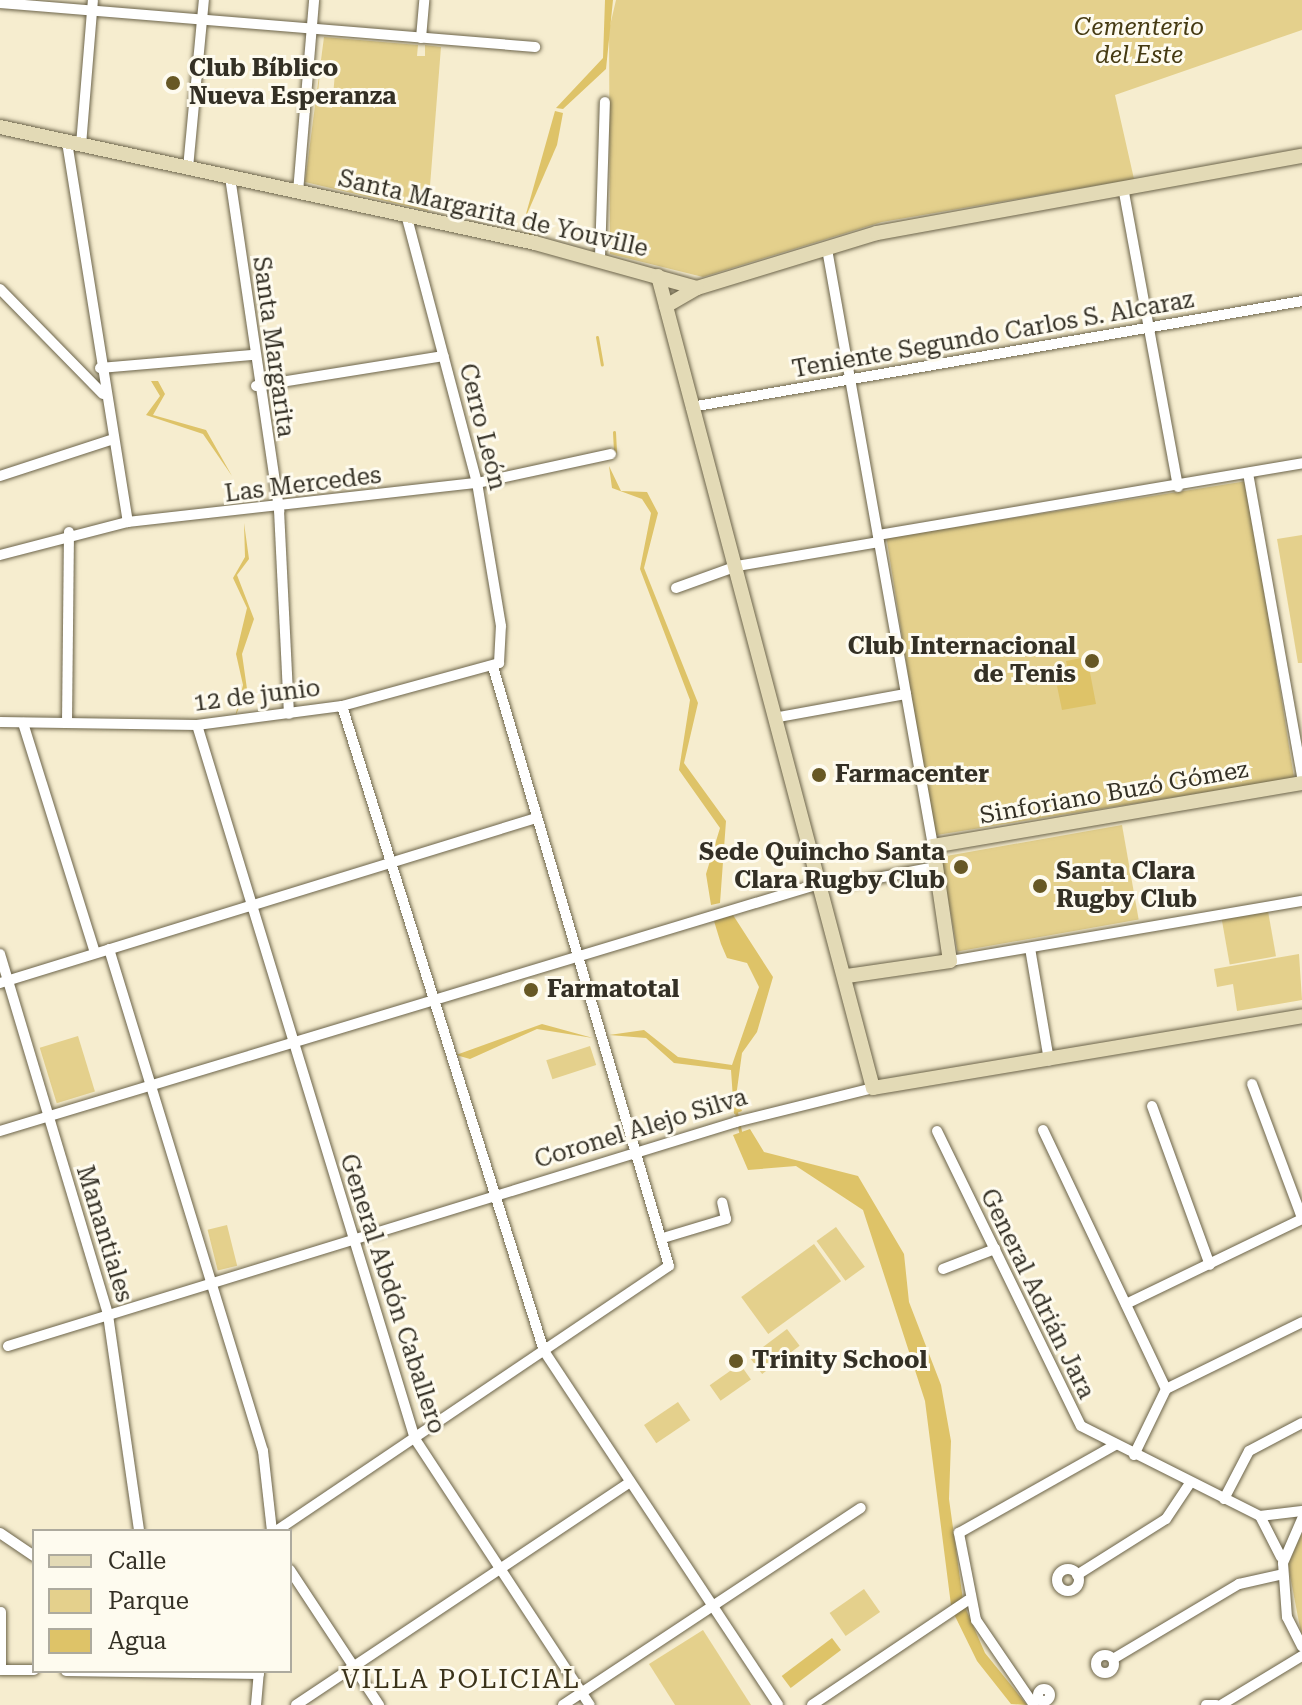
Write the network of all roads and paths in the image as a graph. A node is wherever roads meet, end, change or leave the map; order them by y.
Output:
1 (204, 0) edge
2 (314, 0) edge
3 (424, 0) edge
4 (0, 3) edge
5 (92, 5) edge
6 (202, 20) junction
7 (312, 29) junction
8 (421, 38) junction
9 (535, 47) dead end
10 (605, 102) dead end
11 (0, 127) edge
12 (74, 143) junction
13 (1302, 156) edge
14 (188, 168) junction
15 (230, 177) junction
16 (1123, 187) junction
17 (298, 192) junction
18 (406, 214) junction
19 (827, 249) junction
20 (600, 258) junction
21 (658, 276) junction
22 (697, 288) junction
23 (0, 289) edge
24 (1302, 301) edge
25 (666, 306) junction
26 (1151, 328) junction
27 (251, 355) junction
28 (444, 356) junction
29 (100, 368) junction
30 (850, 380) junction
31 (256, 386) junction
32 (104, 396) junction
33 (691, 407) junction
34 (111, 440) junction
35 (611, 454) dead end
36 (1302, 463) edge
37 (1248, 473) junction
38 (0, 476) edge
39 (477, 483) junction
40 (1178, 487) junction
41 (279, 510) junction
42 (128, 522) junction
43 (69, 532) junction
44 (878, 539) junction
45 (0, 555) edge
46 (737, 566) junction
47 (676, 588) dead end
48 (493, 667) junction
49 (906, 694) junction
50 (342, 706) junction
51 (289, 714) junction
52 (779, 717) junction
53 (0, 722) edge
54 (23, 723) junction
55 (67, 723) junction
56 (197, 725) junction
57 (1302, 776) edge
58 (1302, 783) edge
59 (536, 818) junction
60 (933, 846) junction
61 (390, 863) junction
62 (936, 867) junction
63 (822, 883) junction
64 (851, 883) dead end
65 (1302, 901) edge
66 (250, 906) junction
67 (1030, 948) junction
68 (109, 949) junction
69 (95, 953) junction
70 (0, 954) edge
71 (577, 954) junction
72 (950, 961) junction
73 (847, 976) junction
74 (4, 981) edge
75 (434, 999) junction
76 (1302, 1016) edge
77 (292, 1042) junction
78 (1049, 1060) junction
79 (1252, 1084) dead end
80 (151, 1085) junction
81 (873, 1088) junction
82 (1152, 1106) dead end
83 (48, 1116) junction
84 (1043, 1130) dead end
85 (0, 1131) edge
86 (937, 1131) dead end
87 (637, 1152) junction
88 (496, 1196) junction
89 (722, 1202) dead end
90 (1302, 1218) edge
91 (663, 1238) junction
92 (351, 1240) junction
93 (995, 1249) junction
94 (1210, 1265) junction
95 (943, 1269) dead end
96 (212, 1283) junction
97 (1126, 1304) junction
98 (108, 1315) junction
99 (1302, 1322) edge
100 (8, 1346) dead end
101 (544, 1351) junction
102 (1166, 1389) junction
103 (1302, 1423) edge
104 (415, 1439) junction
105 (1115, 1445) junction
106 (1134, 1455) junction
107 (631, 1482) junction
108 (1190, 1483) junction
109 (1224, 1499) junction
110 (861, 1508) dead end
111 (1302, 1511) edge
112 (1260, 1516) junction
113 (1302, 1519) edge
114 (139, 1529) edge
115 (274, 1529) edge
116 (277, 1529) edge
117 (0, 1533) edge
118 (32, 1555) edge
119 (1283, 1568) junction
120 (500, 1571) junction
121 (292, 1573) edge
122 (1077, 1575) dead end
123 (968, 1600) junction
124 (713, 1605) junction
125 (1, 1612) edge
126 (1302, 1646) edge
127 (1302, 1656) edge
128 (1113, 1659) dead end
129 (354, 1667) junction
130 (0, 1670) edge
131 (32, 1670) edge
132 (259, 1673) edge
133 (582, 1692) junction
134 (1036, 1703) edge
135 (256, 1705) edge
136 (296, 1705) edge
137 (379, 1705) edge
138 (563, 1705) edge
139 (590, 1705) edge
140 (778, 1705) edge
141 (812, 1705) edge
142 (1206, 1705) edge
143 (1218, 1705) edge

1 - 6 street
2 - 7 street
3 - 8 street
4 - 5 street
5 - 6 street
5 - 12 street
6 - 7 street
6 - 14 street
7 - 8 street
7 - 17 street
8 - 9 street
10 - 20 street
11 - 12 main road, Santa Margarita de Youville
12 - 14 main road, Santa Margarita de Youville
12 - 29 street
13 - 16 main road
14 - 15 main road, Santa Margarita de Youville
15 - 17 main road, Santa Margarita de Youville
15 - 27 street, Santa Margarita
16 - 19 main road
16 - 26 street
17 - 18 main road, Santa Margarita de Youville
18 - 20 main road, Santa Margarita de Youville
18 - 28 street, Cerro León
19 - 22 main road
19 - 30 street
20 - 21 main road, Santa Margarita de Youville
21 - 22 main road, Santa Margarita de Youville
21 - 25 main road
22 - 25 main road
23 - 32 street
24 - 26 street, Teniente Segundo Carlos S. Alcaraz
25 - 33 main road
26 - 30 street, Teniente Segundo Carlos S. Alcaraz
26 - 40 street
27 - 29 street
27 - 31 street, Santa Margarita
28 - 31 street
28 - 39 street, Cerro León
29 - 32 street
30 - 33 street, Teniente Segundo Carlos S. Alcaraz
30 - 44 street
31 - 41 street, Santa Margarita
32 - 34 street
33 - 46 main road
34 - 38 street
34 - 42 street
35 - 39 street, Las Mercedes
36 - 37 street
37 - 40 street
37 - 57 street
39 - 41 street, Las Mercedes
39 - 48 street, Cerro León
40 - 44 street
41 - 42 street, Las Mercedes
41 - 51 street, Santa Margarita
42 - 43 street, Las Mercedes
43 - 45 street, Las Mercedes
43 - 55 street
44 - 46 street
44 - 49 street
46 - 47 street
46 - 52 main road
48 - 50 street, 12 de junio
48 - 59 street
49 - 52 street
49 - 60 street
50 - 51 street, 12 de junio
50 - 61 street
51 - 56 street, 12 de junio
52 - 63 main road
53 - 54 street, 12 de junio
54 - 55 street, 12 de junio
54 - 69 street
55 - 56 street, 12 de junio
56 - 66 street, General Abdón Caballero
58 - 60 main road, Sinforiano Buzó Gómez
59 - 61 street
59 - 71 street
60 - 62 main road
61 - 66 street
61 - 75 street
62 - 64 street
62 - 72 main road
63 - 71 street
63 - 73 main road
65 - 67 street
66 - 68 street
66 - 77 street, General Abdón Caballero
67 - 72 street
67 - 78 street
68 - 69 street
68 - 80 street
69 - 74 street
70 - 74 street, Manantiales
71 - 75 street
71 - 87 street
72 - 73 main road
73 - 81 main road
74 - 83 street, Manantiales
75 - 77 street
75 - 88 street
76 - 78 main road, Coronel Alejo Silva
77 - 80 street
77 - 92 street, General Abdón Caballero
78 - 81 main road, Coronel Alejo Silva
79 - 90 street
80 - 83 street
80 - 96 street
81 - 87 street, Coronel Alejo Silva
82 - 94 street
83 - 85 street
83 - 98 street, Manantiales
84 - 97 street
86 - 93 street, General Adrián Jara
87 - 88 street, Coronel Alejo Silva
87 - 91 street
88 - 92 street, Coronel Alejo Silva
88 - 101 street
89 - 91 street
90 - 94 street
91 - 101 street
92 - 96 street, Coronel Alejo Silva
92 - 104 street, General Abdón Caballero
93 - 95 street
93 - 105 street, General Adrián Jara
94 - 97 street
96 - 98 street, Coronel Alejo Silva
96 - 115 street
97 - 102 street
98 - 100 street, Coronel Alejo Silva
98 - 114 street, Manantiales
99 - 102 street
101 - 104 street
101 - 107 street
102 - 106 street
103 - 109 street
104 - 116 street
104 - 120 street, General Abdón Caballero
105 - 106 street, General Adrián Jara
105 - 123 street
106 - 108 street, General Adrián Jara
107 - 120 street
107 - 124 street
108 - 109 street, General Adrián Jara
108 - 122 street
109 - 112 street, General Adrián Jara
110 - 124 street
111 - 112 street
112 - 119 street
113 - 119 street
117 - 118 street
119 - 126 street
119 - 128 street
120 - 129 street
120 - 133 street, General Abdón Caballero
121 - 129 street
123 - 134 street
123 - 141 street
124 - 133 street
124 - 140 street
125 - 130 street
127 - 143 street
129 - 136 street
129 - 137 street
130 - 131 street
132 - 135 street
133 - 138 street
133 - 139 street, General Abdón Caballero
142 - 143 street

